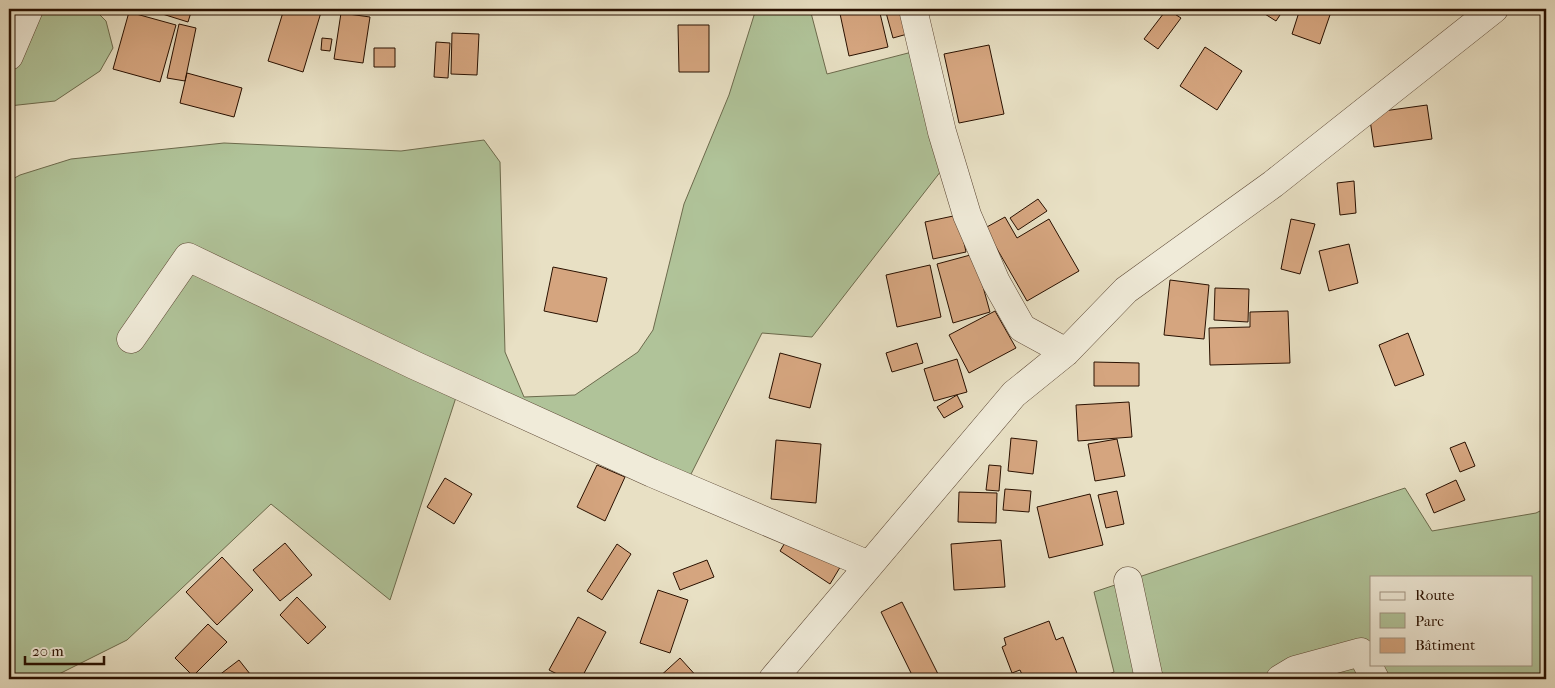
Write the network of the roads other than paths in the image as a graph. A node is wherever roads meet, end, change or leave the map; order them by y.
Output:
1 (29, 9) edge
2 (913, 9) edge
3 (1494, 9) edge
4 (9, 56) edge
5 (131, 339) dead end
6 (1066, 352) junction
7 (869, 565) junction
8 (1128, 581) dead end
9 (773, 679) edge
10 (1149, 679) edge
11 (1280, 679) edge
12 (1375, 679) edge

1 - 4 street
2 - 6 street
3 - 6 street
5 - 7 street
6 - 7 street
7 - 9 street
8 - 10 street
11 - 12 street

